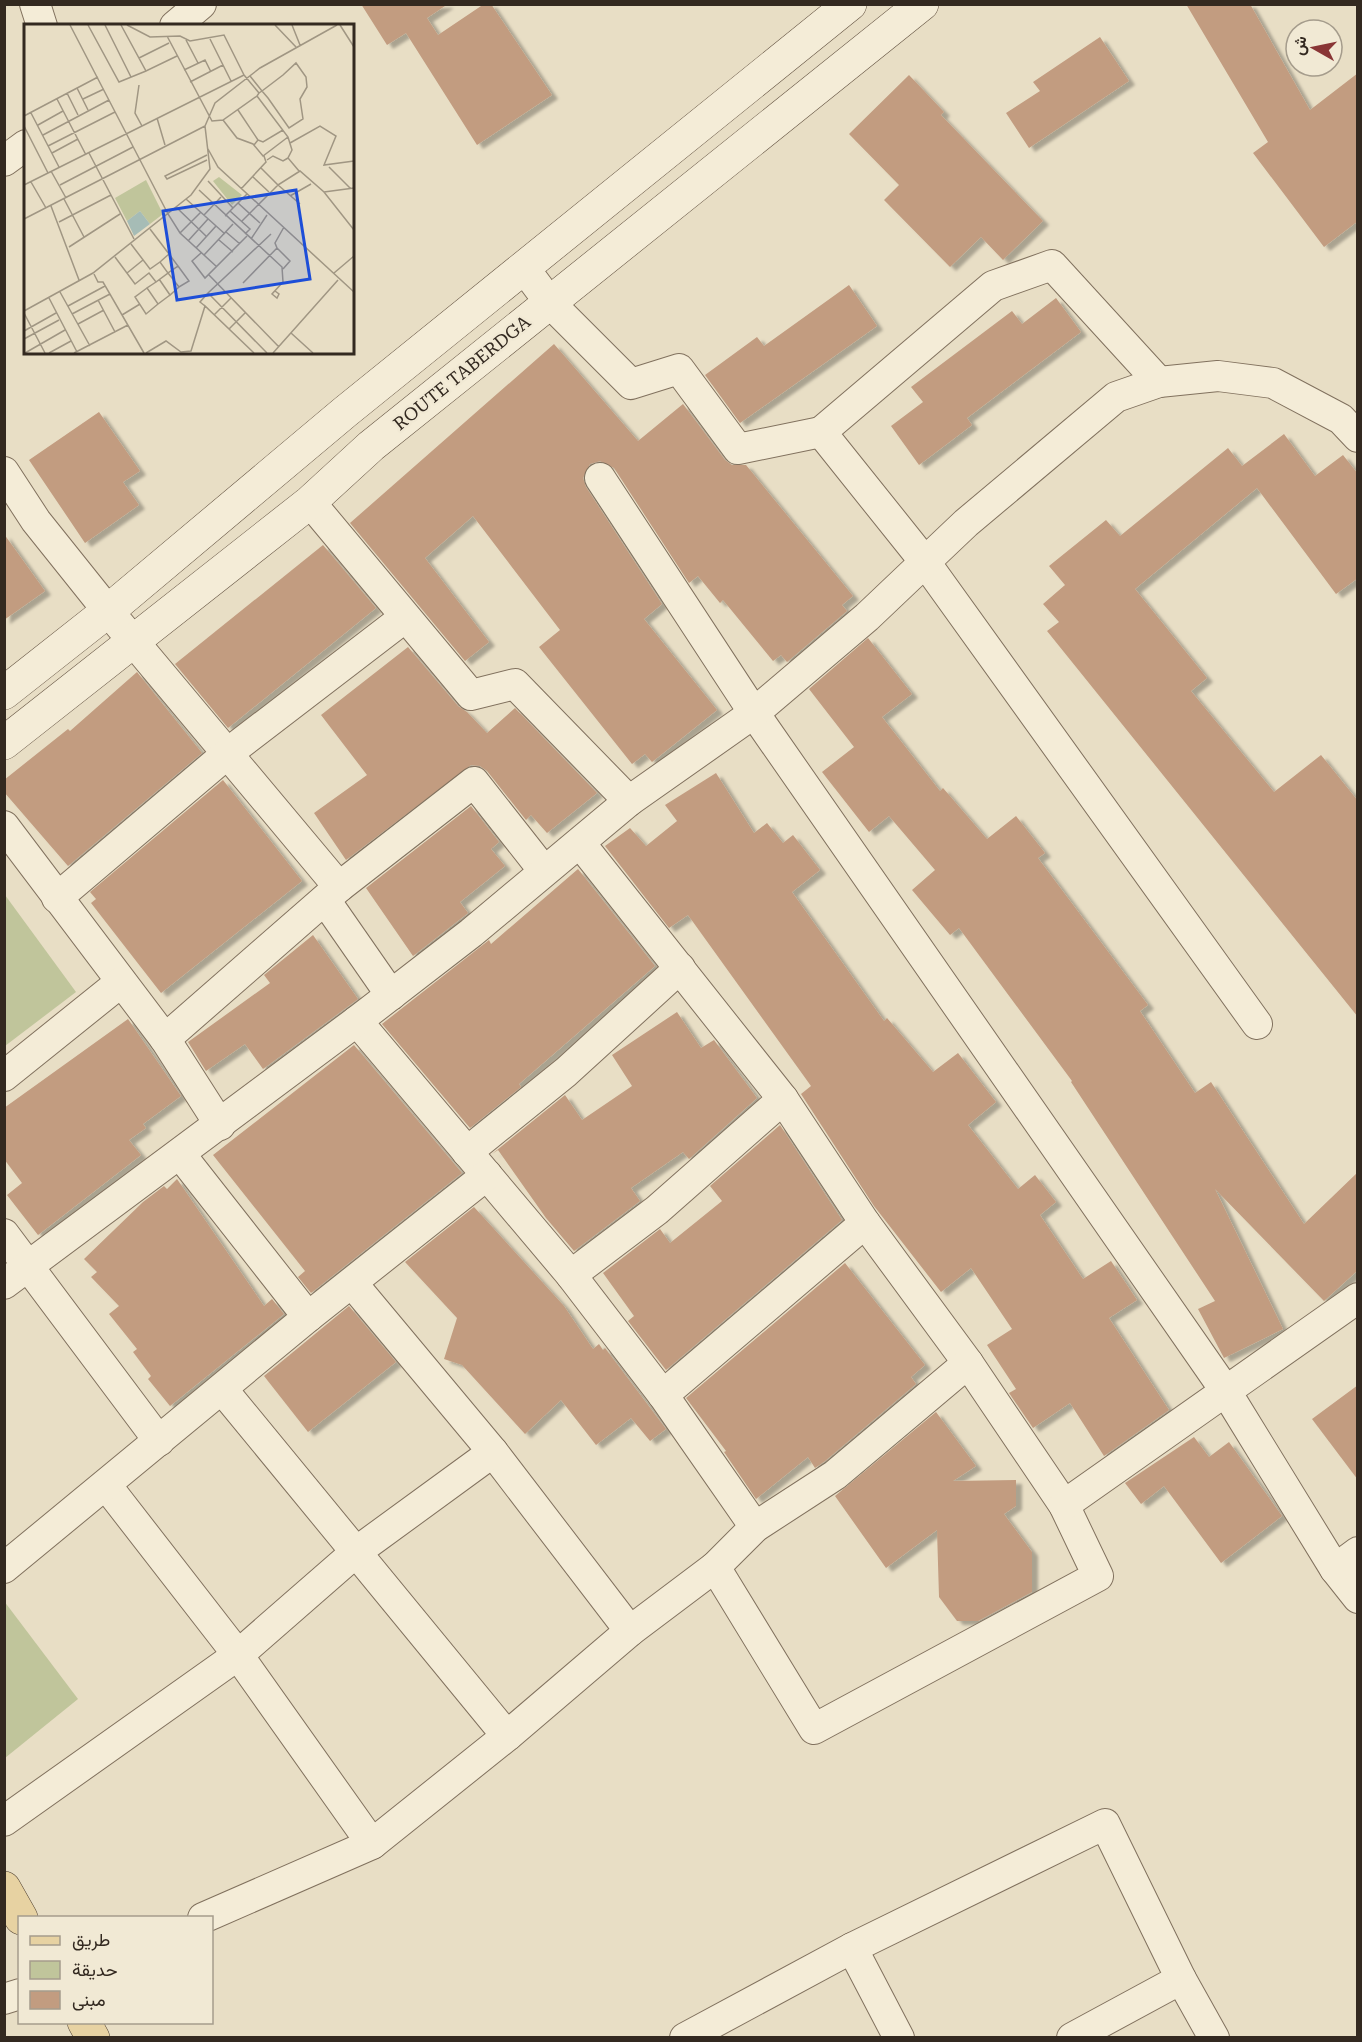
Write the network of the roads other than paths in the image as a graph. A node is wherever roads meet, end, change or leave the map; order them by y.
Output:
1 (35, 4) edge
2 (201, 4) edge
3 (850, 4) edge
4 (922, 4) edge
5 (41, 24) edge
6 (177, 24) edge
7 (24, 146) edge
8 (4, 161) edge
9 (524, 268) junction
10 (550, 303) junction
11 (1159, 382) junction
12 (345, 412) junction
13 (821, 432) junction
14 (1358, 437) edge
15 (371, 446) junction
16 (4, 472) edge
17 (600, 478) dead end
18 (310, 502) junction
19 (925, 562) junction
20 (108, 611) junction
21 (404, 618) junction
22 (135, 642) junction
23 (4, 693) edge
24 (754, 713) junction
25 (4, 743) edge
26 (228, 753) junction
27 (629, 801) junction
28 (4, 826) edge
29 (580, 843) junction
30 (544, 871) junction
31 (332, 893) junction
32 (57, 898) junction
33 (680, 968) junction
34 (121, 982) junction
35 (391, 995) junction
36 (357, 1021) junction
37 (1257, 1024) dead end
38 (165, 1039) junction
39 (4, 1076) edge
40 (783, 1099) junction
41 (220, 1125) junction
42 (467, 1152) junction
43 (180, 1154) junction
44 (487, 1175) junction
45 (865, 1224) junction
46 (4, 1234) edge
47 (30, 1265) junction
48 (571, 1275) junction
49 (352, 1282) junction
50 (4, 1284) edge
51 (1358, 1298) edge
52 (308, 1317) junction
53 (968, 1362) junction
54 (222, 1389) junction
55 (1225, 1390) junction
56 (663, 1395) junction
57 (159, 1441) junction
58 (493, 1452) junction
59 (106, 1485) junction
60 (1064, 1505) junction
61 (754, 1527) junction
62 (356, 1552) junction
63 (1346, 1561) edge
64 (715, 1567) junction
65 (4, 1568) edge
66 (1358, 1598) edge
67 (630, 1632) junction
68 (238, 1655) junction
69 (507, 1736) junction
70 (4, 1821) edge
71 (372, 1844) junction
72 (4, 1888) edge
73 (20, 1916) edge
74 (205, 1916) edge
75 (852, 1948) junction
76 (1182, 1979) junction
77 (85, 2024) edge
78 (93, 2037) edge
79 (684, 2037) edge
80 (899, 2037) edge
81 (1072, 2037) edge
82 (1214, 2037) edge

1 - 5 street
2 - 6 street
3 - 9 main road
4 - 10 main road, ROUTE TABERDGA
7 - 8 street
9 - 10 street
9 - 12 main road
10 - 13 street
10 - 15 main road, ROUTE TABERDGA
11 - 13 street
11 - 14 street
11 - 19 street
12 - 15 main road
12 - 20 main road
13 - 19 street
15 - 18 main road, ROUTE TABERDGA
16 - 20 street
17 - 24 street
18 - 21 street
18 - 22 main road, ROUTE TABERDGA
19 - 24 street
19 - 37 street
20 - 22 street
20 - 23 main road
21 - 26 street
21 - 27 street
22 - 25 main road, ROUTE TABERDGA
22 - 26 street
24 - 27 street
24 - 55 street
26 - 31 street
26 - 32 street
27 - 29 street
28 - 32 street
29 - 30 street
29 - 33 street
30 - 31 street
30 - 35 street
31 - 35 street
31 - 38 street
32 - 34 street
33 - 40 street
33 - 42 street
34 - 38 street
34 - 39 street
35 - 36 street
36 - 41 street
36 - 42 street
38 - 41 street
40 - 45 street
40 - 48 street
41 - 43 street
42 - 44 street
43 - 47 street
43 - 52 street
44 - 48 street
44 - 49 street
45 - 53 street
45 - 56 street
46 - 47 street
47 - 50 street
47 - 57 street
48 - 56 street
49 - 52 street
49 - 58 street
51 - 55 street
52 - 54 street
53 - 60 street
53 - 61 street
54 - 57 street
54 - 62 street
55 - 60 street
55 - 63 street
56 - 61 street
57 - 59 street
58 - 62 street
58 - 67 street
59 - 65 street
59 - 68 street
60 - 64 street
61 - 64 street
62 - 68 street
62 - 69 street
63 - 66 street
64 - 67 street
67 - 69 street
68 - 70 street
68 - 71 street
69 - 71 street
71 - 74 street
72 - 73 main road
75 - 76 street
75 - 79 street
75 - 80 street
76 - 81 street
76 - 82 street
77 - 78 main road

